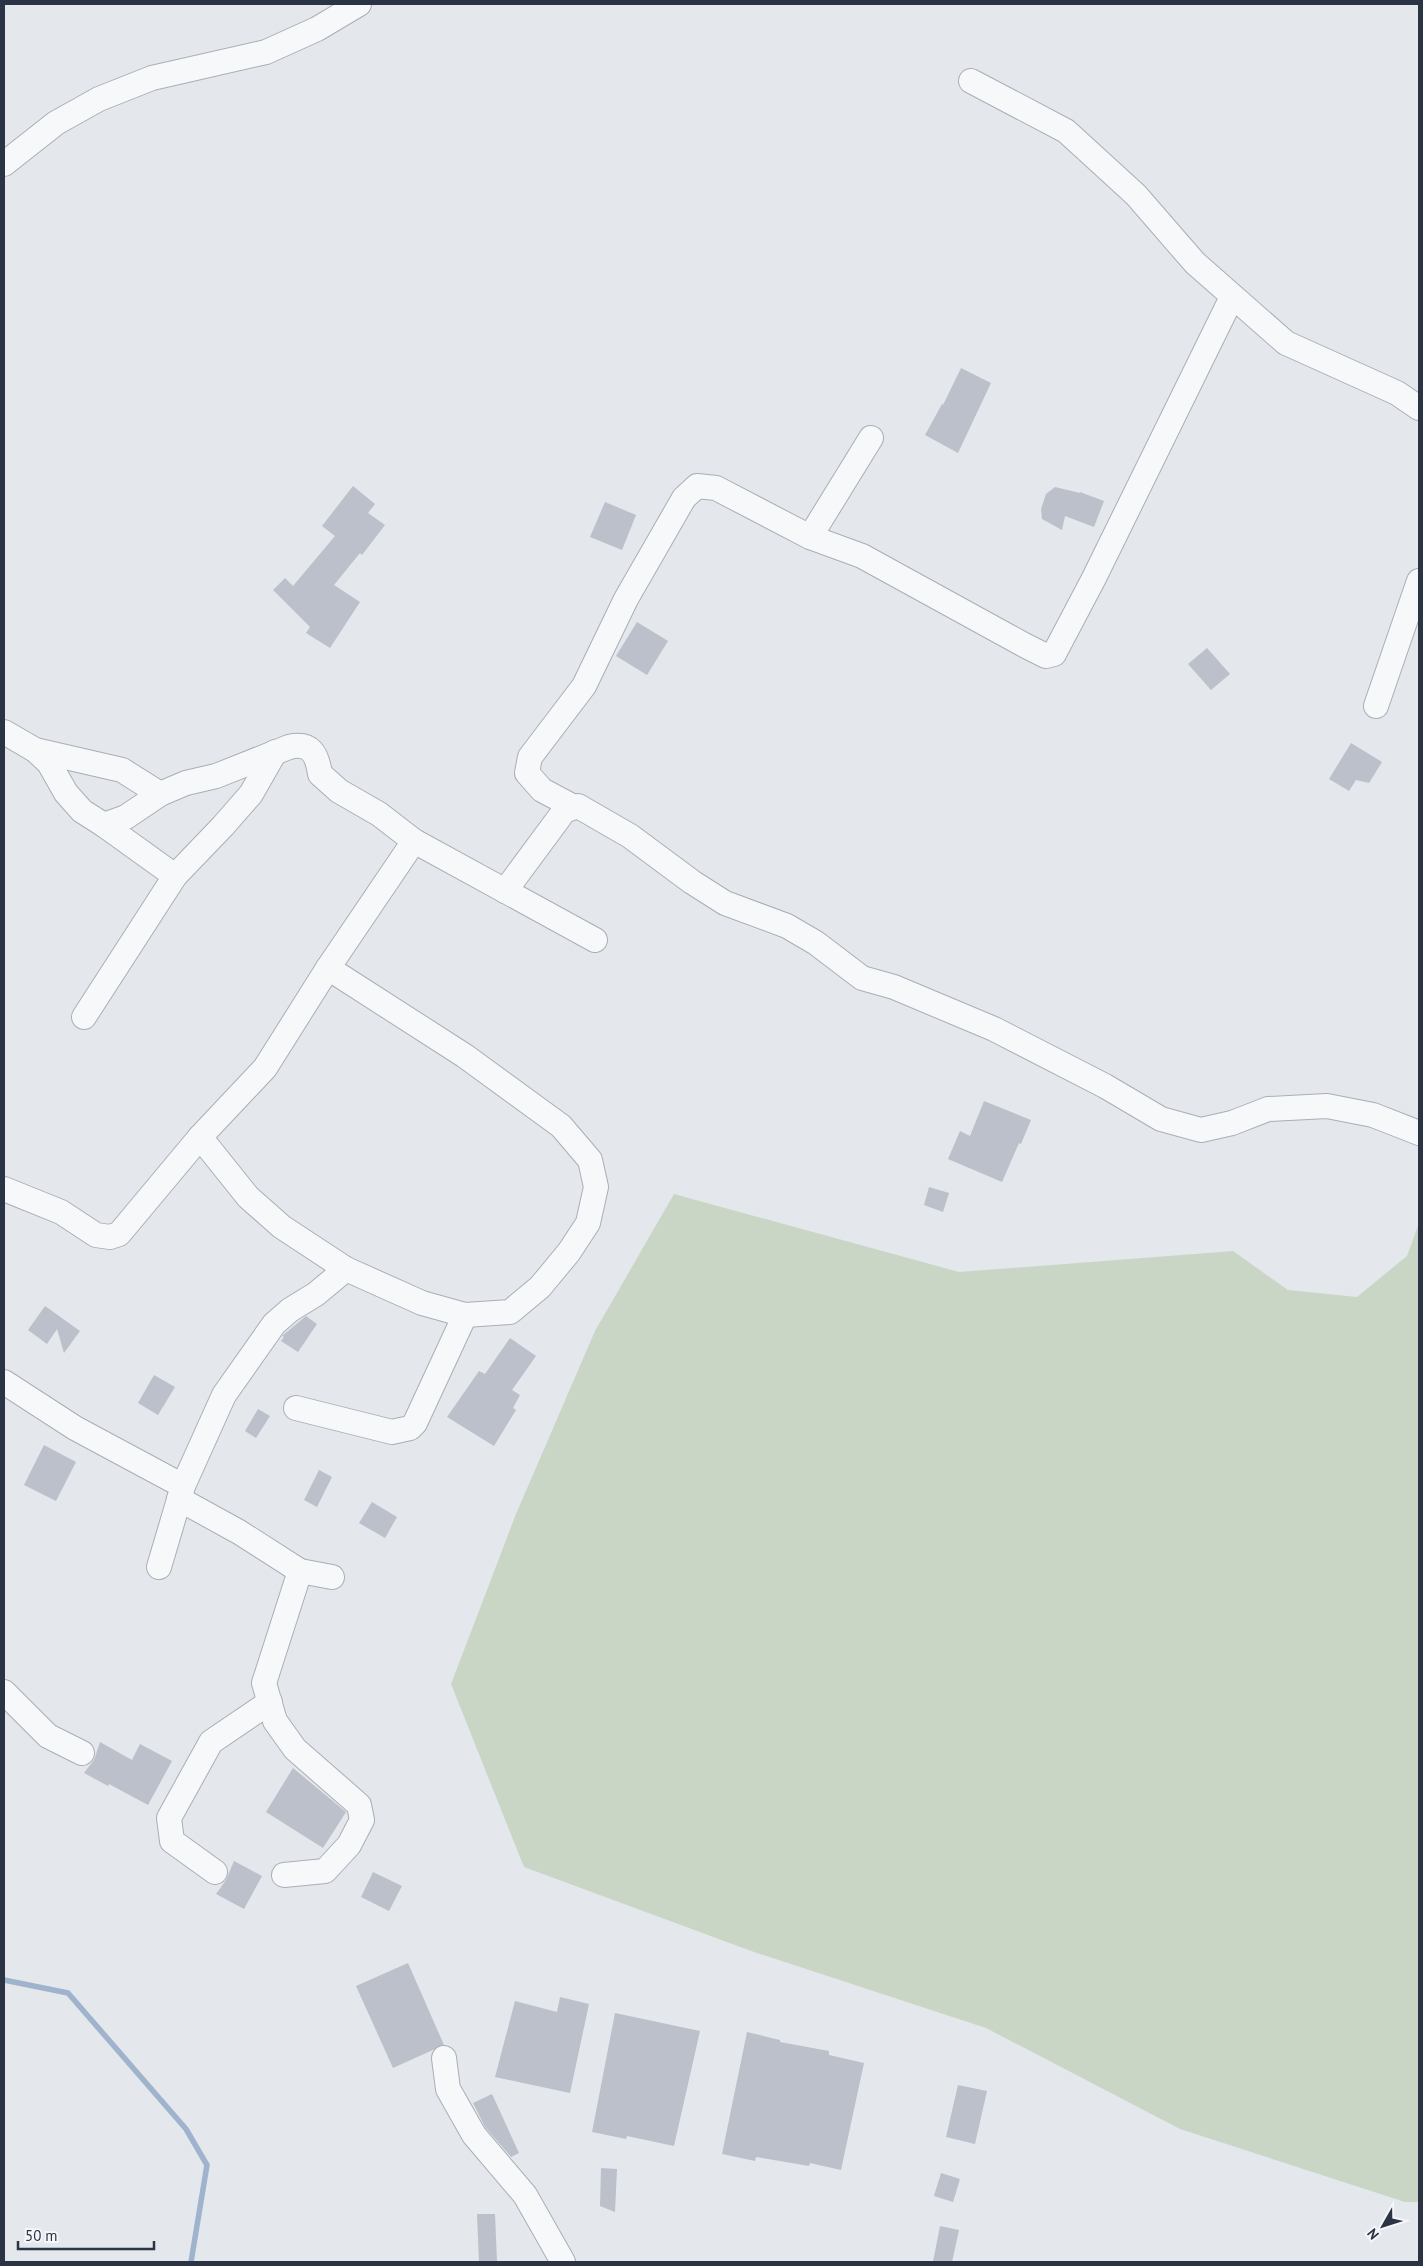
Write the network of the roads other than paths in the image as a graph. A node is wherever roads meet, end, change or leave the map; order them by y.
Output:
1 (360, 4) edge
2 (971, 81) dead end
3 (4, 164) edge
4 (1232, 297) junction
5 (1419, 408) edge
6 (871, 438) dead end
7 (810, 537) junction
8 (1419, 581) edge
9 (1376, 706) dead end
10 (4, 732) edge
11 (35, 750) junction
12 (275, 752) junction
13 (186, 783) junction
14 (160, 794) junction
15 (251, 794) junction
16 (572, 806) junction
17 (104, 825) junction
18 (414, 841) junction
19 (175, 876) junction
20 (505, 891) junction
21 (594, 940) dead end
22 (328, 968) junction
23 (84, 1017) dead end
24 (1419, 1133) edge
25 (200, 1137) junction
26 (4, 1190) edge
27 (346, 1269) junction
28 (465, 1315) junction
29 (4, 1382) edge
30 (296, 1408) dead end
31 (181, 1492) junction
32 (159, 1567) dead end
33 (300, 1571) junction
34 (332, 1577) dead end
35 (4, 1692) edge
36 (270, 1702) junction
37 (82, 1753) dead end
38 (215, 1872) dead end
39 (284, 1875) dead end
40 (444, 2058) dead end
41 (563, 2262) edge

1 - 3 street
2 - 4 street
4 - 5 street
4 - 7 street
6 - 7 street
7 - 16 street
8 - 9 street
10 - 11 street
11 - 14 street
11 - 17 street
12 - 13 street
12 - 15 street
12 - 18 street
13 - 14 street
13 - 15 street
14 - 17 street
15 - 19 street
16 - 20 street
16 - 24 street
17 - 19 street
18 - 20 street
18 - 22 street
19 - 23 street
20 - 21 street
22 - 25 street
22 - 28 street
25 - 26 street
25 - 27 street
27 - 28 street
27 - 31 street
28 - 30 street
29 - 31 street
31 - 32 street
31 - 33 street
33 - 34 street
33 - 36 street
35 - 37 street
36 - 38 street
36 - 39 street
40 - 41 street

